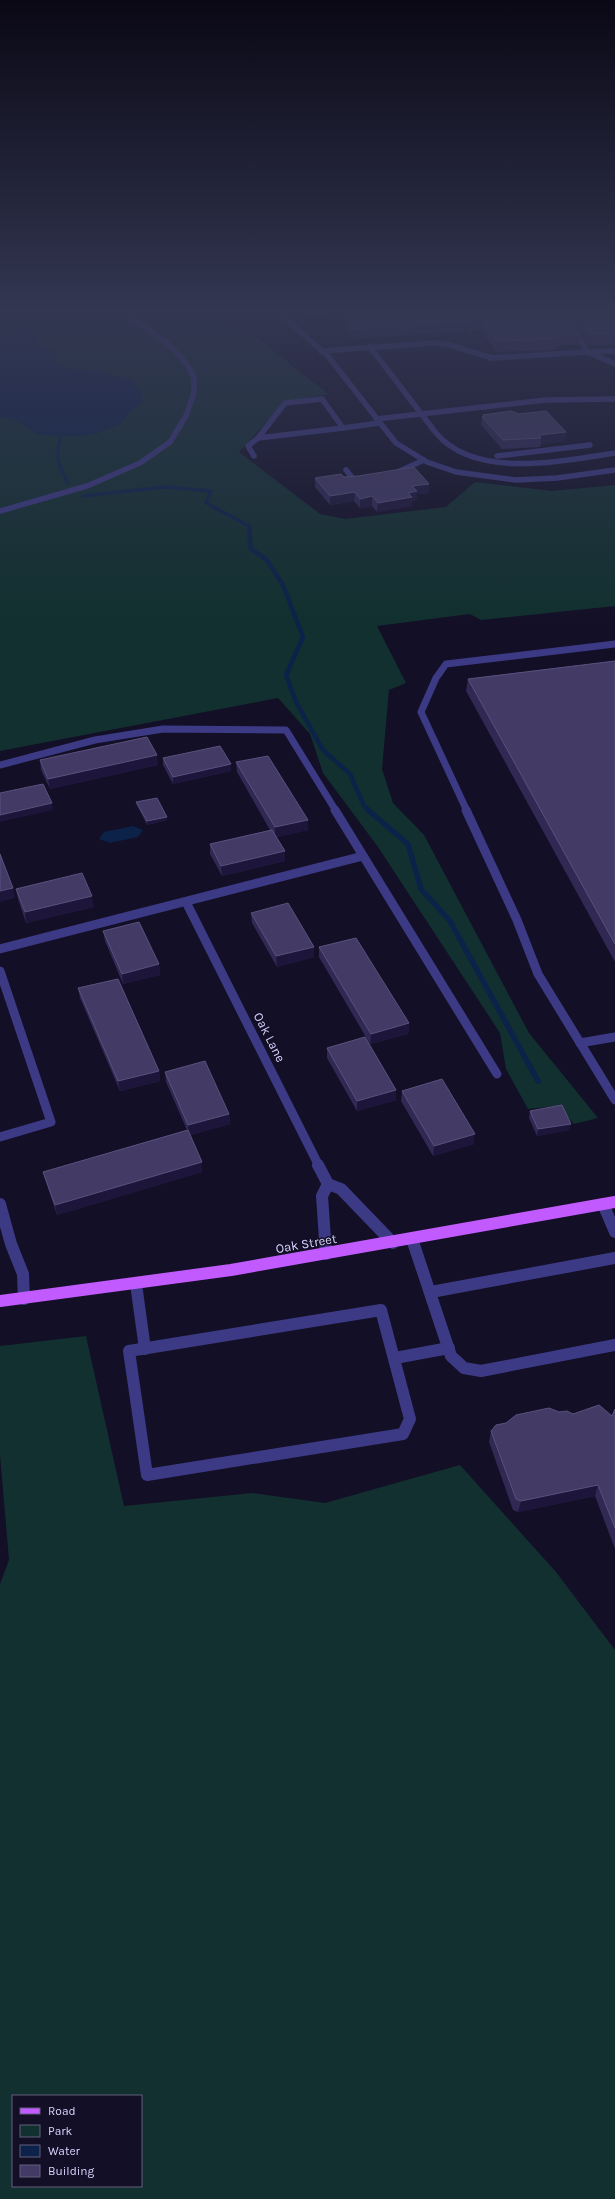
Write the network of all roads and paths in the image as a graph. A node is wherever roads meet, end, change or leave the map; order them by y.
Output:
1 (186, 417) edge
2 (274, 417) edge
3 (335, 417) edge
4 (374, 417) edge
5 (402, 417) edge
6 (424, 417) edge
7 (378, 421) junction
8 (343, 428) junction
9 (258, 438) junction
10 (590, 445) dead end
11 (615, 453) edge
12 (254, 456) dead end
13 (491, 457) dead end
14 (424, 460) junction
15 (346, 470) dead end
16 (615, 470) edge
17 (385, 476) edge
18 (370, 478) edge
19 (0, 511) edge
20 (615, 644) edge
21 (0, 765) edge
22 (364, 856) junction
23 (186, 902) junction
24 (0, 949) edge
25 (0, 971) edge
26 (615, 1037) edge
27 (580, 1043) junction
28 (496, 1074) dead end
29 (610, 1084) edge
30 (615, 1100) edge
31 (0, 1136) edge
32 (328, 1184) junction
33 (615, 1202) edge
34 (0, 1204) edge
35 (603, 1204) junction
36 (615, 1232) edge
37 (412, 1239) junction
38 (393, 1243) junction
39 (326, 1254) junction
40 (615, 1258) edge
41 (136, 1284) junction
42 (431, 1292) junction
43 (24, 1299) junction
44 (0, 1301) edge
45 (615, 1346) edge
46 (448, 1348) junction
47 (145, 1349) junction
48 (394, 1358) junction

1 - 19 street
2 - 9 street
3 - 8 street
4 - 7 street
5 - 7 street
6 - 11 street
7 - 8 street
7 - 14 street
8 - 9 street
9 - 12 street
10 - 13 street
14 - 16 street
14 - 17 street
15 - 18 street
20 - 27 street
21 - 22 street
22 - 23 street
22 - 28 street
23 - 24 street
23 - 32 street, Oak Lane
25 - 31 street
26 - 27 street
27 - 29 street
29 - 30 street
32 - 38 street
32 - 39 street
33 - 35 main road, Oak Street
34 - 43 street
35 - 36 street
35 - 37 main road, Oak Street
37 - 38 main road, Oak Street
37 - 42 street
38 - 39 main road, Oak Street
39 - 41 main road, Oak Street
40 - 42 street
41 - 43 main road, Oak Street
41 - 47 street
42 - 46 street
43 - 44 main road, Oak Street
45 - 46 street
46 - 48 street
47 - 48 street
47 - 48 street

